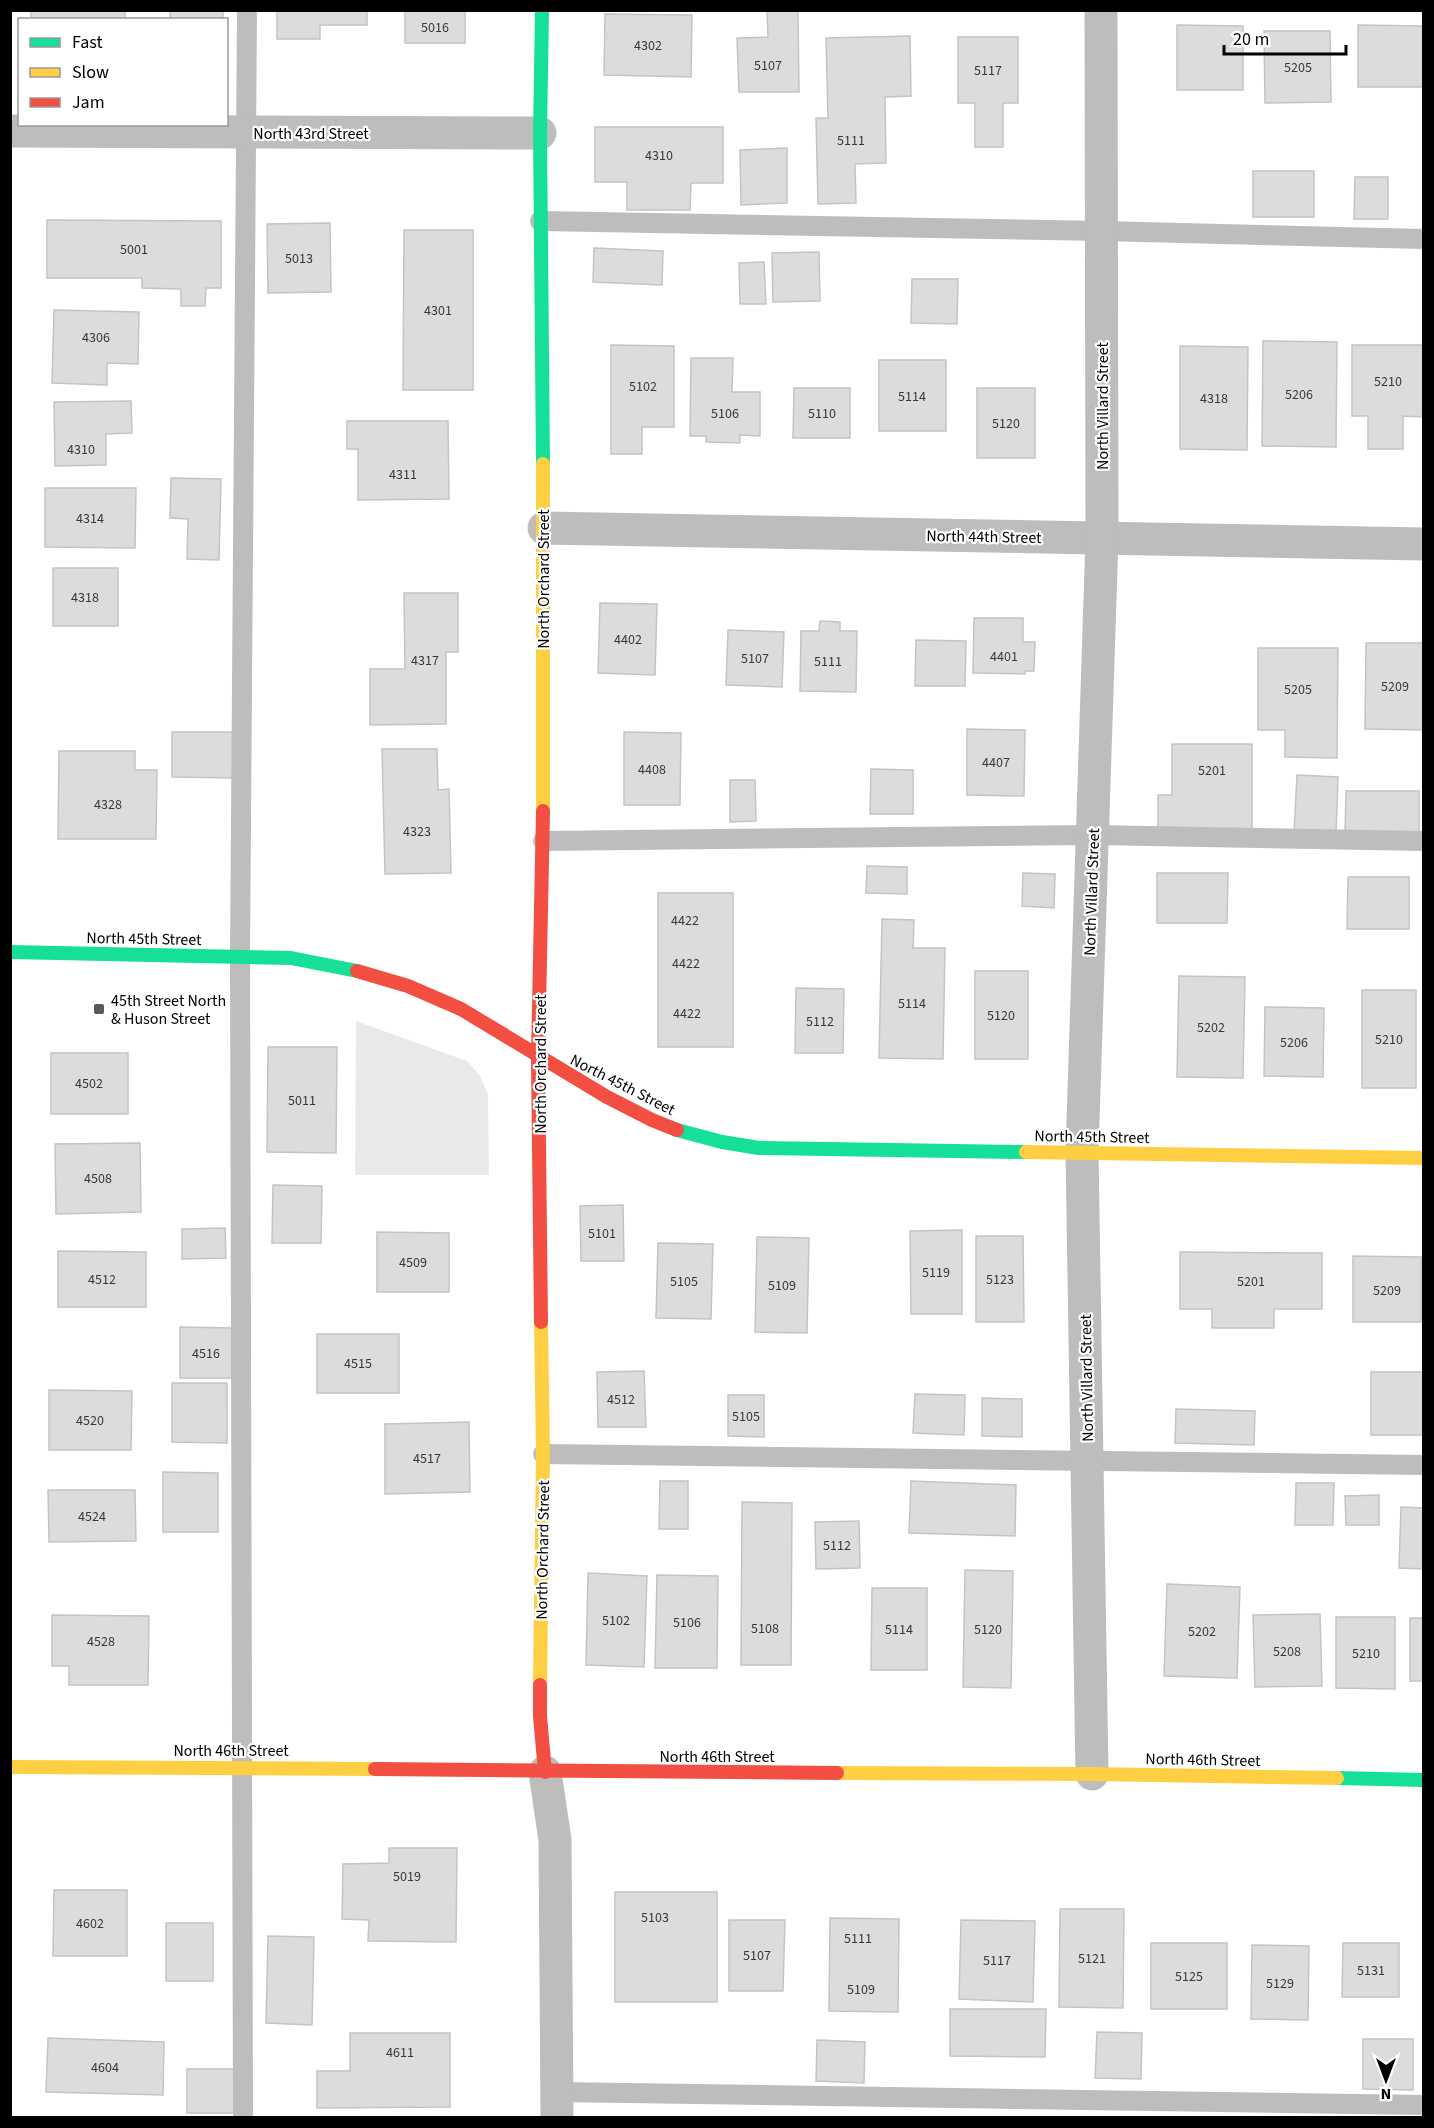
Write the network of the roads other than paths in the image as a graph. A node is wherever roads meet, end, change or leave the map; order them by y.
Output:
1 (248, 10) edge
2 (542, 10) edge
3 (1101, 10) edge
4 (10, 131) edge
5 (540, 133) junction
6 (248, 134) junction
7 (540, 221) junction
8 (1102, 231) junction
9 (1424, 239) edge
10 (544, 528) junction
11 (1102, 538) junction
12 (1424, 544) edge
13 (1093, 835) junction
14 (543, 841) junction
15 (1424, 841) edge
16 (10, 952) edge
17 (240, 956) junction
18 (538, 1057) junction
19 (1082, 1152) junction
20 (1424, 1158) edge
21 (543, 1454) junction
22 (1087, 1460) junction
23 (1424, 1465) edge
24 (10, 1767) edge
25 (243, 1767) junction
26 (545, 1772) junction
27 (1092, 1774) junction
28 (1424, 1780) edge
29 (557, 2105) edge
30 (1424, 2105) edge
31 (243, 2118) edge

1 - 6 lane
2 - 5 street, North Orchard Street
3 - 8 street, North Villard Street
4 - 6 street, North 43rd Street
5 - 6 street, North 43rd Street
5 - 7 street, North Orchard Street
6 - 17 lane
7 - 8 lane
7 - 10 street, North Orchard Street
8 - 9 lane
8 - 11 street, North Villard Street
10 - 11 street, North 44th Street
10 - 14 street, North Orchard Street
11 - 12 street, North 44th Street
11 - 13 street, North Villard Street
13 - 14 lane
13 - 15 lane
13 - 19 street, North Villard Street
14 - 18 street, North Orchard Street
16 - 17 street, North 45th Street
17 - 18 street, North 45th Street
17 - 25 lane
18 - 19 street, North 45th Street
18 - 21 street, North Orchard Street
19 - 20 street, North 45th Street
19 - 22 street, North Villard Street
21 - 22 lane
21 - 26 street, North Orchard Street
22 - 23 lane
22 - 27 street, North Villard Street
24 - 25 street, North 46th Street
25 - 26 street, North 46th Street
25 - 31 lane
26 - 27 street, North 46th Street
26 - 29 street, North Orchard Street
27 - 28 street, North 46th Street
29 - 30 lane

